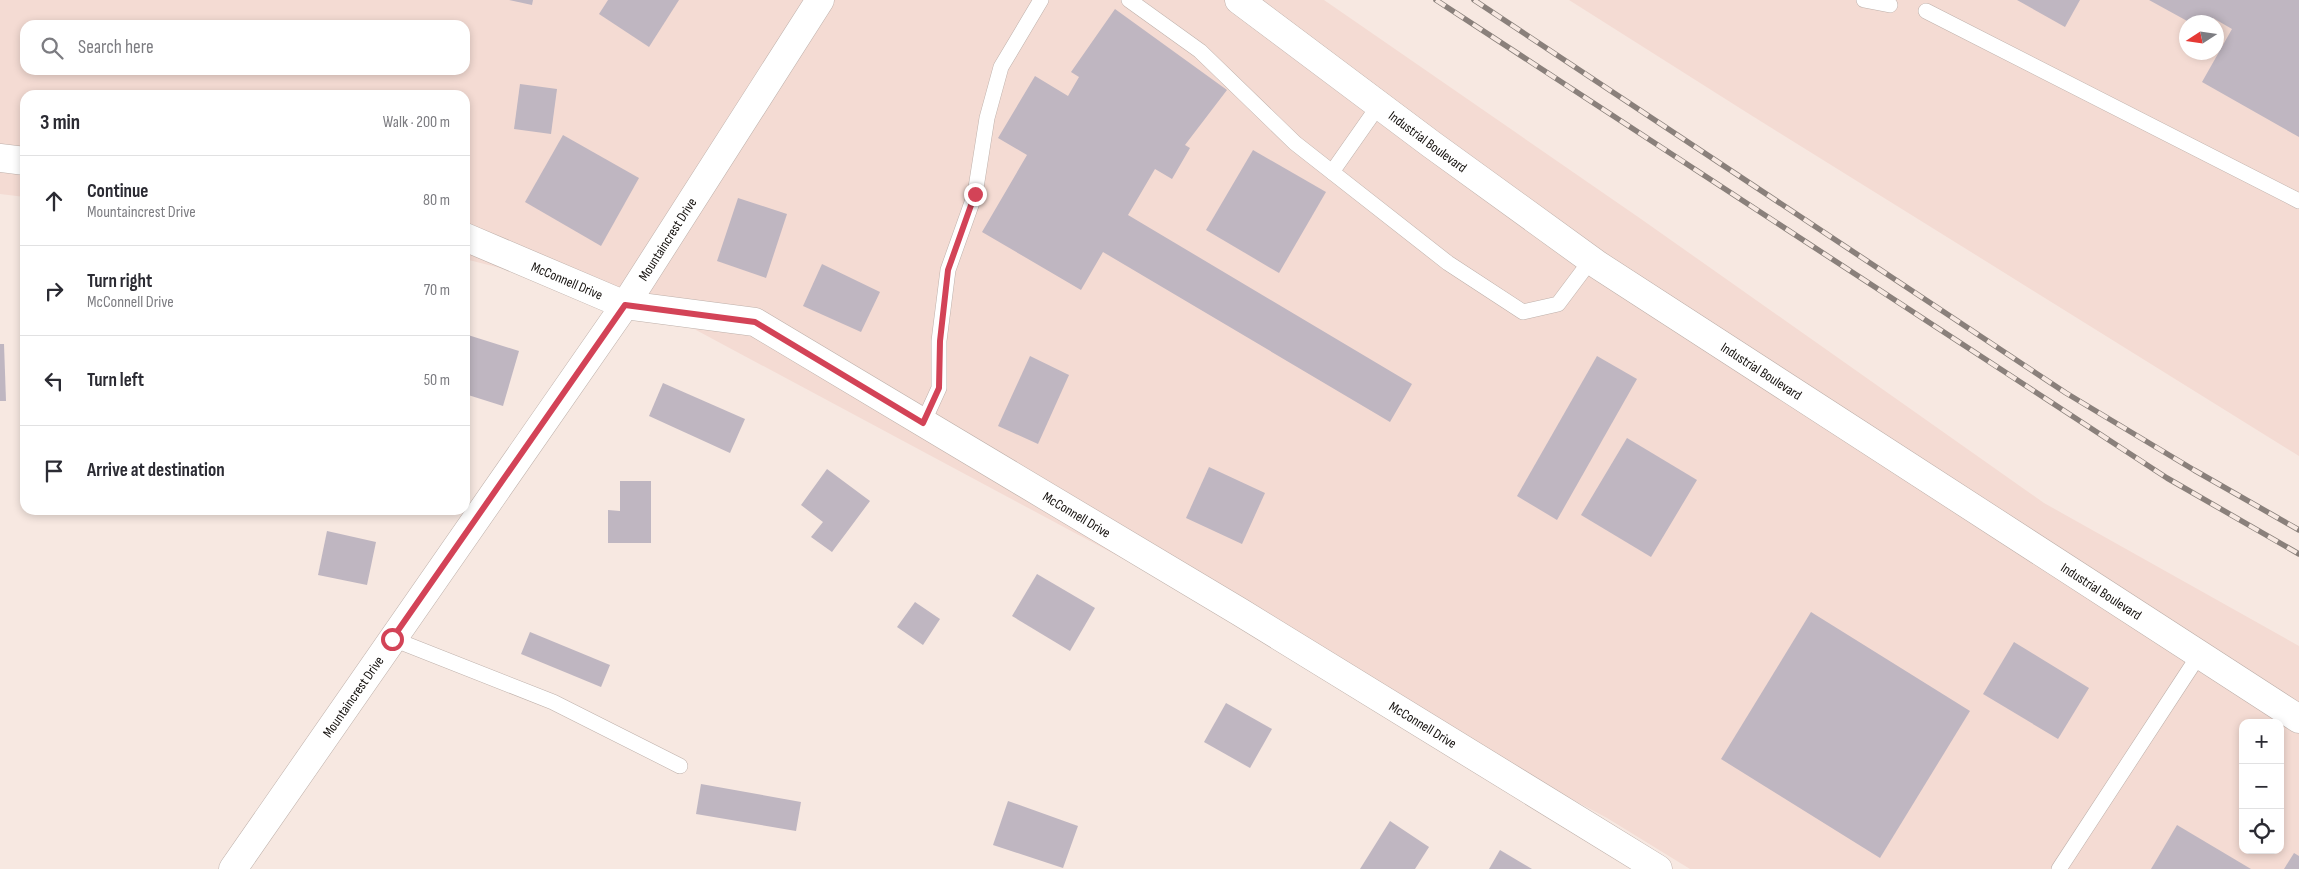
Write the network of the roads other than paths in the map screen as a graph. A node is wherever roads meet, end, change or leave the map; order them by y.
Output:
1 (820, 0) edge
2 (1041, 0) edge
3 (1129, 0) edge
4 (1239, 0) edge
5 (1864, 0) edge
6 (1890, 5) dead end
7 (1926, 11) dead end
8 (1378, 105) junction
9 (0, 158) edge
10 (20, 160) edge
11 (1332, 172) junction
12 (2299, 201) edge
13 (470, 239) edge
14 (1591, 260) junction
15 (625, 305) junction
16 (923, 423) junction
17 (392, 639) junction
18 (2199, 655) junction
19 (2299, 719) edge
20 (680, 766) dead end
21 (233, 869) edge
22 (1658, 869) edge
23 (2059, 869) edge

1 - 15 street, Mountaincrest Drive
2 - 16 lane
3 - 11 lane
4 - 8 street, Industrial Boulevard
5 - 6 lane
7 - 12 lane
8 - 11 lane
8 - 14 street, Industrial Boulevard
9 - 10 street
11 - 14 lane
13 - 15 street, McConnell Drive
14 - 18 street, Industrial Boulevard
15 - 16 street, McConnell Drive
15 - 17 street, Mountaincrest Drive
16 - 22 street, McConnell Drive
17 - 20 lane
17 - 21 street, Mountaincrest Drive
18 - 19 street, Industrial Boulevard
18 - 23 lane

